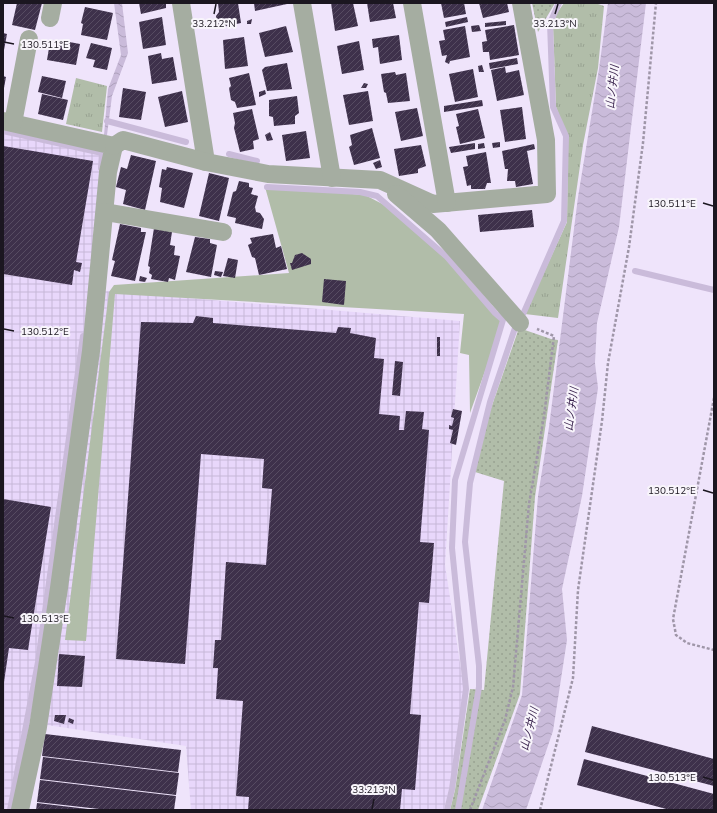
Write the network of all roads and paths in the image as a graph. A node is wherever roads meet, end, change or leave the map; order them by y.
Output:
1 (181, 3) edge
2 (302, 3) edge
3 (412, 3) edge
4 (521, 3) edge
5 (656, 3) edge
6 (29, 38) dead end
7 (8, 122) edge
8 (114, 146) junction
9 (206, 162) junction
10 (332, 178) junction
11 (380, 180) junction
12 (447, 203) junction
13 (105, 212) junction
14 (224, 232) dead end
15 (520, 323) joint
16 (714, 398) edge
17 (714, 650) edge
18 (20, 810) edge
19 (470, 810) edge
20 (540, 810) edge

1 - 9 street
2 - 10 street
3 - 12 street
4 - 12 street
5 - 20 path
6 - 7 street
7 - 8 street
8 - 9 street
8 - 13 street
9 - 10 street
10 - 11 street
11 - 12 street
11 - 15 street
13 - 14 street
13 - 18 street
15 - 19 path
16 - 17 path

